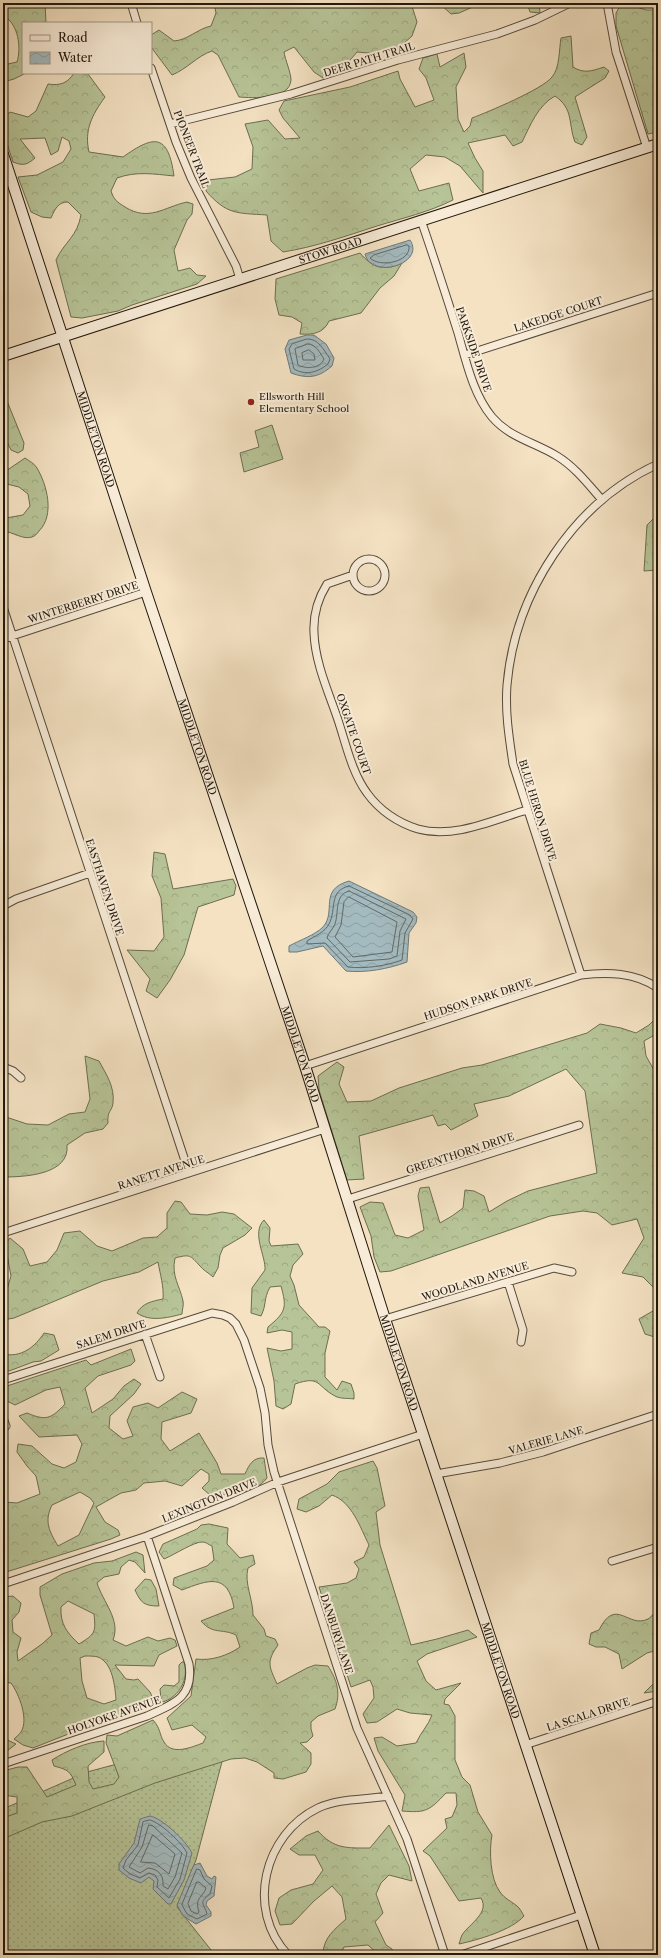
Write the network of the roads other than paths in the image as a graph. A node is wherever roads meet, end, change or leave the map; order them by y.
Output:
1 (131, 3) edge
2 (570, 3) edge
3 (607, 3) edge
4 (137, 22) edge
5 (152, 71) edge
6 (170, 124) junction
7 (658, 144) edge
8 (647, 148) junction
9 (3, 154) edge
10 (421, 220) junction
11 (240, 279) junction
12 (658, 293) edge
13 (63, 336) junction
14 (465, 355) junction
15 (3, 356) edge
16 (658, 464) edge
17 (602, 500) junction
18 (353, 575) junction
19 (146, 592) junction
20 (3, 607) edge
21 (12, 636) junction
22 (3, 639) edge
23 (527, 810) junction
24 (90, 874) junction
25 (3, 906) edge
26 (581, 975) junction
27 (658, 988) edge
28 (305, 1066) junction
29 (3, 1067) edge
30 (21, 1078) dead end
31 (579, 1125) dead end
32 (325, 1129) junction
33 (190, 1173) junction
34 (348, 1199) junction
35 (3, 1233) edge
36 (572, 1272) dead end
37 (508, 1282) junction
38 (226, 1316) joint
39 (385, 1319) junction
40 (145, 1334) junction
41 (520, 1342) dead end
42 (160, 1377) dead end
43 (3, 1380) edge
44 (658, 1414) edge
45 (3, 1418) edge
46 (6, 1426) dead end
47 (423, 1434) junction
48 (436, 1474) junction
49 (278, 1482) junction
50 (147, 1536) junction
51 (658, 1547) edge
52 (612, 1561) dead end
53 (3, 1584) edge
54 (658, 1701) edge
55 (525, 1745) junction
56 (3, 1764) edge
57 (388, 1796) junction
58 (581, 1915) junction
59 (288, 1955) edge
60 (445, 1955) edge
61 (461, 1955) edge
62 (595, 1955) edge

1 - 4 street
2 - 6 street, DEER PATH TRAIL
3 - 8 street
5 - 6 street, PIONEER TRAIL
6 - 11 street, PIONEER TRAIL
7 - 8 street, STOW ROAD
8 - 10 street, STOW ROAD
9 - 13 street, MIDDLETON ROAD
10 - 11 street, STOW ROAD
10 - 14 street, PARKSIDE DRIVE
11 - 13 street, STOW ROAD
12 - 14 street, LAKEDGE COURT
13 - 15 street, STOW ROAD
13 - 19 street, MIDDLETON ROAD
14 - 17 street, PARKSIDE DRIVE
16 - 17 street, BLUE HERON DRIVE
17 - 23 street, BLUE HERON DRIVE
18 - 18 street
18 - 23 street, OXGATE COURT
19 - 21 street, WINTERBERRY DRIVE
19 - 28 street, MIDDLETON ROAD
20 - 21 street, EASTHAVEN DRIVE
21 - 22 street, WINTERBERRY DRIVE
21 - 24 street, EASTHAVEN DRIVE
23 - 26 street, BLUE HERON DRIVE
24 - 25 street
24 - 33 street, EASTHAVEN DRIVE
26 - 27 street, HUDSON PARK DRIVE
26 - 28 street, HUDSON PARK DRIVE
28 - 32 street, MIDDLETON ROAD
29 - 30 street
31 - 34 street, GREENTHORN DRIVE
32 - 33 street, RANETT AVENUE
32 - 34 street, MIDDLETON ROAD
33 - 35 street, RANETT AVENUE
34 - 39 street, MIDDLETON ROAD
36 - 37 street, WOODLAND AVENUE
37 - 39 street, WOODLAND AVENUE
37 - 41 street
38 - 40 street, SALEM DRIVE
38 - 49 street, DANBURY LANE
39 - 47 street, MIDDLETON ROAD
40 - 42 street
40 - 43 street, SALEM DRIVE
44 - 48 street, VALERIE LANE
45 - 46 street
47 - 48 street, MIDDLETON ROAD
47 - 49 street, LEXINGTON DRIVE
48 - 55 street, MIDDLETON ROAD
49 - 50 street, LEXINGTON DRIVE
49 - 57 street, DANBURY LANE
50 - 53 street, LEXINGTON DRIVE
50 - 56 street, HOLYOKE AVENUE
51 - 52 street
54 - 55 street, LA SCALA DRIVE
55 - 58 street, MIDDLETON ROAD
57 - 59 street
57 - 60 street, DANBURY LANE
58 - 61 street
58 - 62 street, MIDDLETON ROAD

